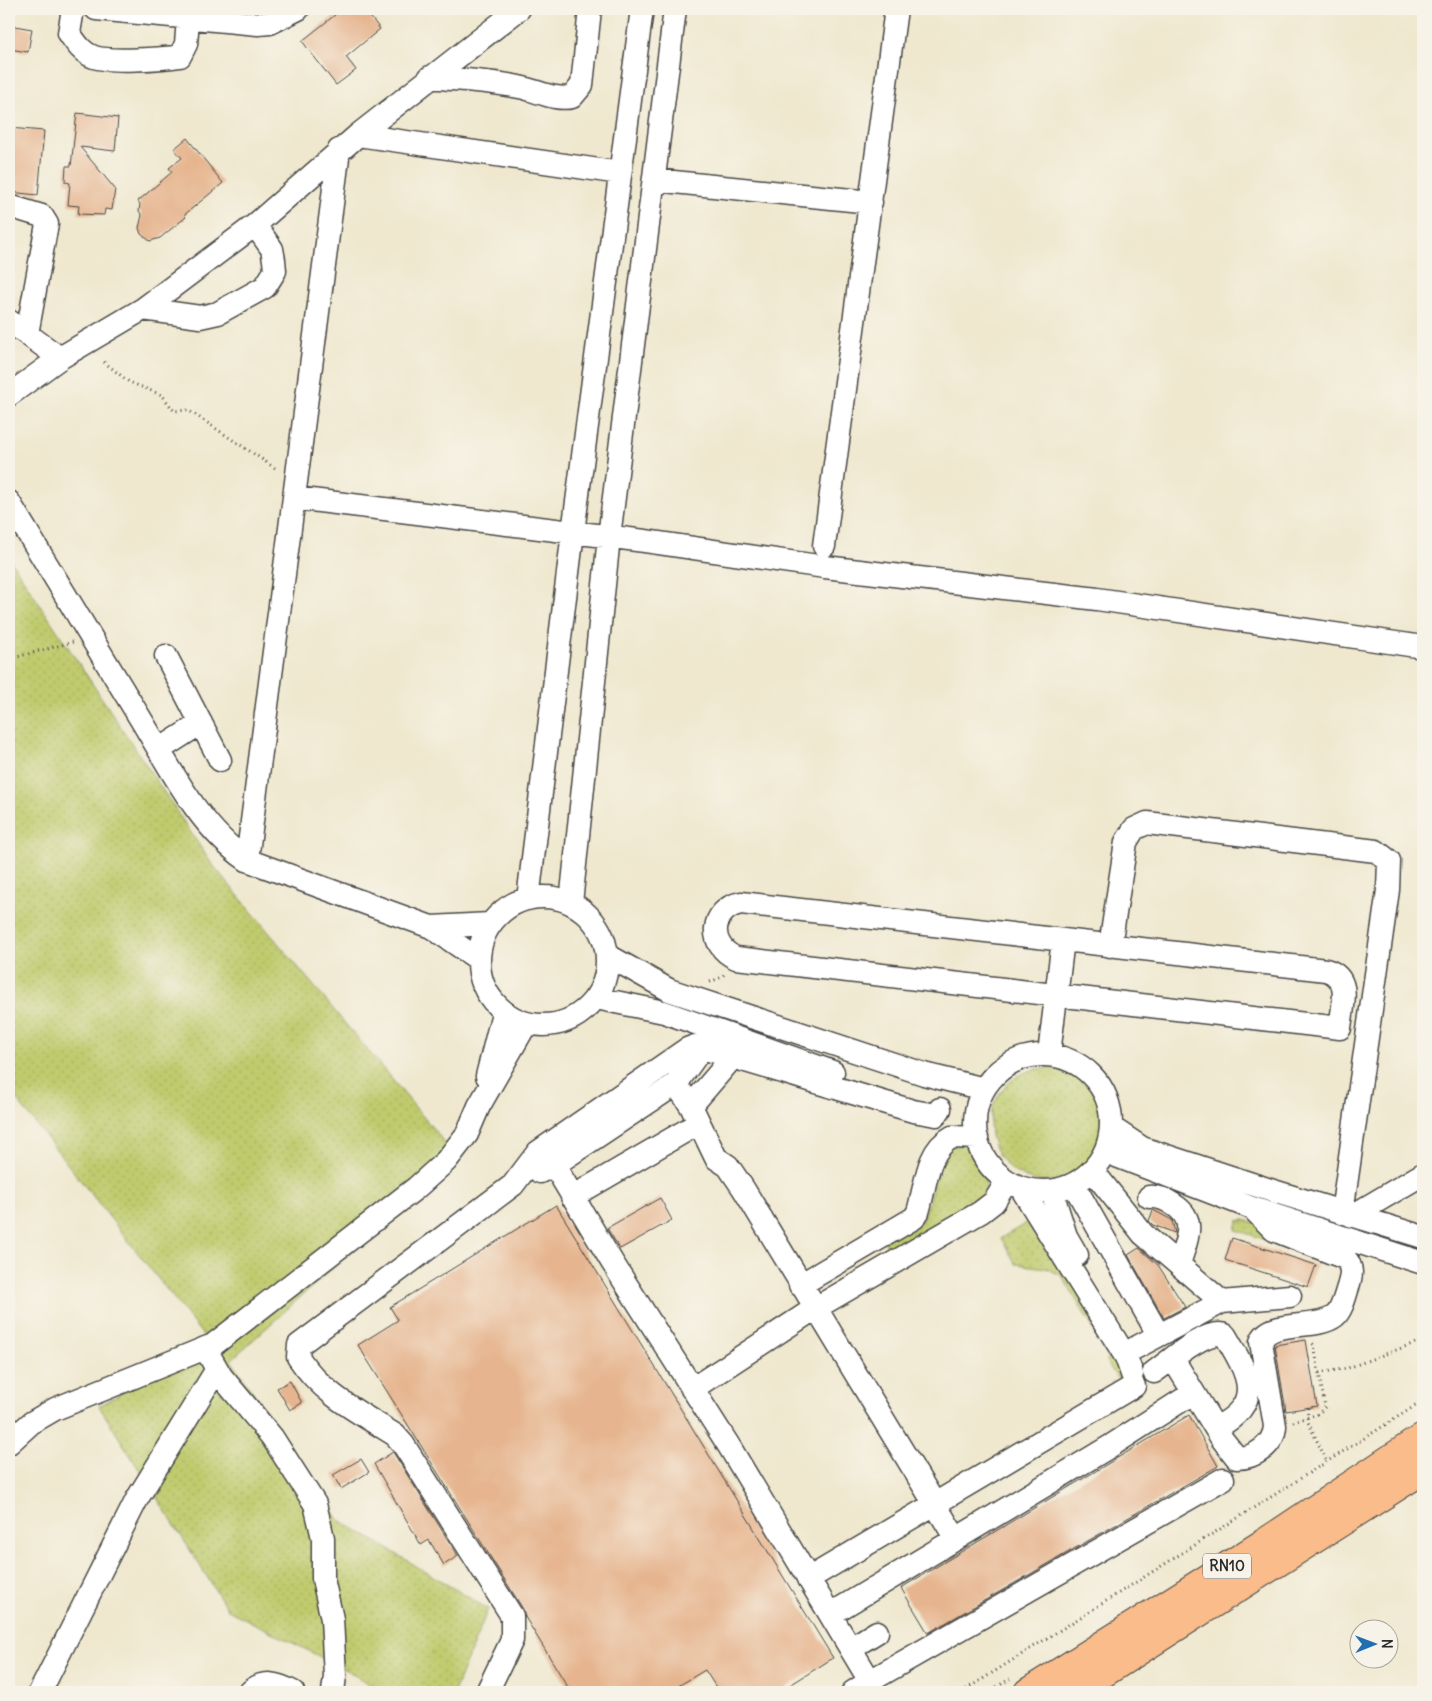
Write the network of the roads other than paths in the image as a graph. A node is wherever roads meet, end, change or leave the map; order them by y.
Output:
1 (73, 9) edge
2 (96, 9) edge
3 (298, 9) edge
4 (519, 9) edge
5 (590, 9) edge
6 (642, 9) edge
7 (675, 9) edge
8 (896, 9) edge
9 (188, 19) junction
10 (430, 77) junction
11 (358, 135) junction
12 (339, 150) junction
13 (620, 174) junction
14 (654, 180) junction
15 (871, 202) junction
16 (9, 206) edge
17 (255, 225) junction
18 (143, 309) junction
19 (9, 321) edge
20 (27, 334) junction
21 (60, 358) junction
22 (9, 395) edge
23 (295, 498) junction
24 (9, 502) edge
25 (573, 532) junction
26 (608, 537) junction
27 (824, 546) dead end
28 (1423, 647) edge
29 (166, 656) dead end
30 (201, 723) junction
31 (159, 750) junction
32 (220, 760) dead end
33 (247, 860) junction
34 (528, 899) junction
35 (571, 903) junction
36 (490, 924) junction
37 (431, 927) junction
38 (1063, 940) junction
39 (1110, 946) junction
40 (607, 955) junction
41 (478, 959) junction
42 (1056, 996) junction
43 (596, 998) junction
44 (504, 1012) junction
45 (526, 1024) junction
46 (702, 1048) junction
47 (1049, 1054) junction
48 (733, 1057) junction
49 (676, 1084) junction
50 (984, 1089) junction
51 (479, 1106) junction
52 (938, 1112) junction
53 (695, 1115) junction
54 (1112, 1128) junction
55 (976, 1131) junction
56 (935, 1152) junction
57 (1106, 1152) junction
58 (554, 1165) junction
59 (1092, 1171) junction
60 (1423, 1174) edge
61 (513, 1185) junction
62 (1014, 1185) junction
63 (1074, 1185) junction
64 (1052, 1192) junction
65 (572, 1197) junction
66 (1135, 1200) junction
67 (1252, 1208) junction
68 (1347, 1214) junction
69 (1423, 1236) edge
70 (1423, 1263) edge
71 (1179, 1264) junction
72 (800, 1285) junction
73 (1290, 1296) dead end
74 (1222, 1302) junction
75 (814, 1309) junction
76 (1158, 1334) junction
77 (206, 1348) junction
78 (1173, 1359) junction
79 (217, 1368) junction
80 (1140, 1369) junction
81 (692, 1389) junction
82 (1194, 1393) junction
83 (1216, 1428) junction
84 (1423, 1437) edge
85 (9, 1443) edge
86 (1423, 1470) edge
87 (1222, 1479) dead end
88 (935, 1504) junction
89 (956, 1539) junction
90 (808, 1579) junction
91 (831, 1614) junction
92 (877, 1632) dead end
93 (851, 1648) junction
94 (862, 1687) edge
95 (40, 1692) edge
96 (250, 1692) edge
97 (293, 1692) edge
98 (333, 1692) edge
99 (487, 1692) edge
100 (1028, 1692) edge
101 (1074, 1692) edge

1 - 9 street
2 - 9 street
3 - 9 street
4 - 10 street
5 - 10 street
6 - 13 street
7 - 14 street
8 - 15 street
10 - 11 street
11 - 12 street
11 - 13 street
12 - 17 street
12 - 23 street
13 - 25 street
14 - 15 street
14 - 26 street
15 - 27 street
16 - 20 street
17 - 18 street
17 - 18 street
18 - 21 street
19 - 20 street
20 - 21 street
21 - 22 street
23 - 25 street
23 - 33 street
24 - 31 street
25 - 26 street
25 - 34 street
26 - 28 street
26 - 35 street
29 - 30 street
30 - 31 street
30 - 32 street
31 - 33 street
33 - 37 street
34 - 35 street
34 - 36 street
35 - 40 street
36 - 37 street
36 - 41 street
37 - 41 street
38 - 39 street
38 - 42 street
38 - 42 street
39 - 42 street
39 - 68 street
40 - 43 street
40 - 50 street
41 - 44 street
42 - 47 street
43 - 45 street
43 - 52 street
44 - 45 street
44 - 51 street
45 - 51 street
46 - 48 street
46 - 49 street
46 - 61 street
47 - 50 street
47 - 54 street
48 - 52 street
48 - 53 street
49 - 53 street
49 - 58 street
50 - 55 street
51 - 77 street
52 - 55 street
52 - 56 street
53 - 65 street
53 - 72 street
54 - 57 street
54 - 68 street
55 - 56 street
55 - 62 street
56 - 72 street
57 - 59 street
57 - 67 street
58 - 61 street
58 - 65 street
59 - 63 street
59 - 66 street
60 - 68 street
61 - 99 street
62 - 64 street
62 - 75 street
62 - 80 street
63 - 64 street
63 - 76 street
64 - 80 street
65 - 81 street
66 - 71 street
66 - 71 street
67 - 70 street
67 - 83 street
68 - 69 street
71 - 74 street
72 - 75 street
73 - 74 street
74 - 76 street
75 - 81 street
75 - 88 street
76 - 80 street
77 - 79 street
77 - 85 street
78 - 80 street
78 - 82 street
78 - 83 street
79 - 95 street
79 - 98 street
80 - 88 street
81 - 90 street
82 - 83 street
82 - 89 street
84 - 100 main road, RN10
86 - 101 main road, RN10
87 - 94 street
88 - 89 street
88 - 90 street
89 - 91 street
90 - 91 street
91 - 93 street
92 - 93 street
93 - 94 street
96 - 97 street

